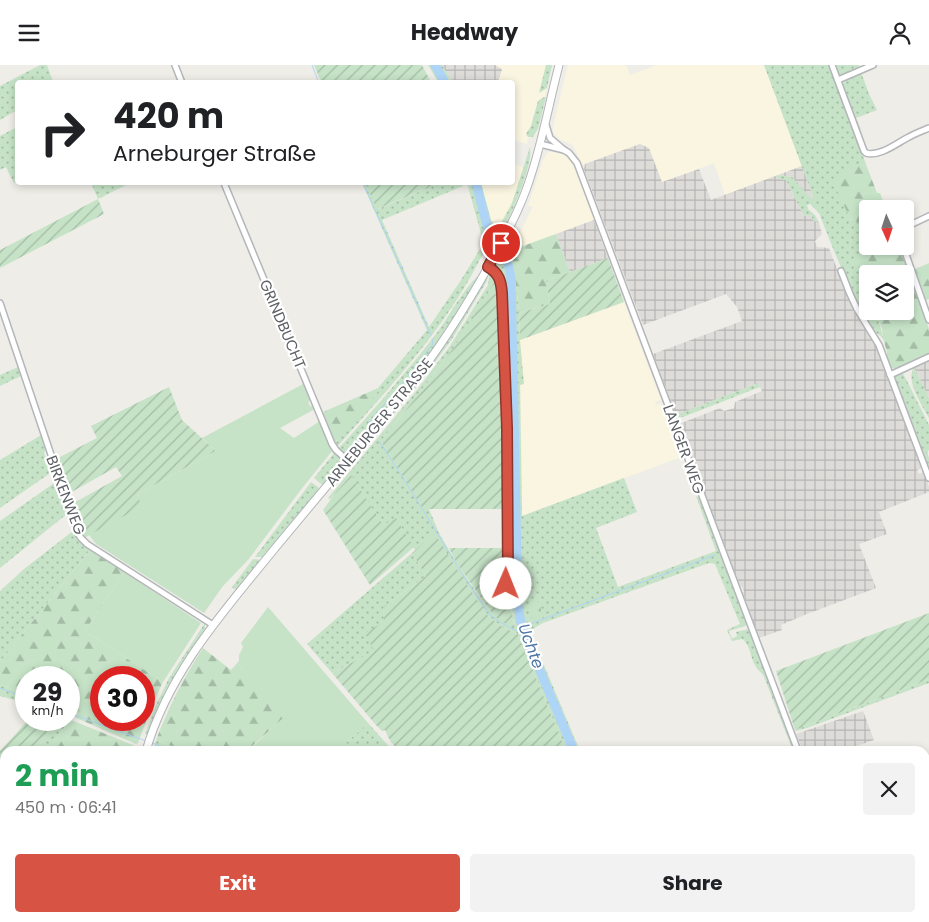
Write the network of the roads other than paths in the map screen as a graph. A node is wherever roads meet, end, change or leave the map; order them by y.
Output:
1 (175, 65) edge
2 (559, 65) edge
3 (832, 65) edge
4 (873, 65) edge
5 (181, 80) edge
6 (838, 81) junction
7 (545, 124) junction
8 (929, 128) edge
9 (540, 144) junction
10 (564, 150) junction
11 (225, 185) edge
12 (929, 216) edge
13 (914, 223) edge
14 (906, 255) edge
15 (488, 267) junction
16 (841, 271) dead end
17 (0, 303) edge
18 (929, 320) edge
19 (929, 357) edge
20 (890, 375) junction
21 (348, 461) junction
22 (929, 478) edge
23 (506, 584) dead end
24 (213, 625) junction
25 (148, 746) edge
26 (796, 746) edge

1 - 5 street
2 - 7 main road, ARNEBURGER STRASSE
3 - 6 street
4 - 6 street
6 - 8 street
7 - 9 main road, ARNEBURGER STRASSE
7 - 10 street, LANGER WEG
9 - 10 street
9 - 15 main road, ARNEBURGER STRASSE
10 - 26 street, LANGER WEG
11 - 21 street, GRINDBUCHT
12 - 13 street
14 - 18 street
15 - 21 main road, ARNEBURGER STRASSE
15 - 23 street
16 - 20 street
17 - 24 street, BIRKENWEG
19 - 20 street
20 - 22 street
21 - 24 main road, ARNEBURGER STRASSE
24 - 25 main road, ARNEBURGER STRASSE

